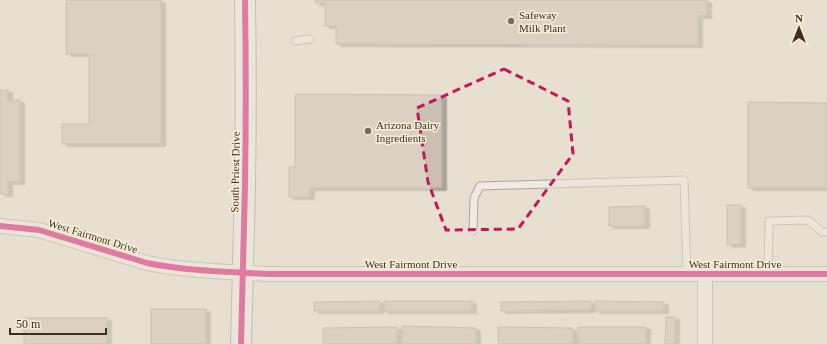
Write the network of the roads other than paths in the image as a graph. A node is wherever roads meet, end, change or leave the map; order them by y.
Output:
1 (245, 0) edge
2 (310, 39) dead end
3 (295, 41) dead end
4 (0, 226) edge
5 (473, 230) dead end
6 (827, 232) edge
7 (242, 272) junction
8 (687, 274) junction
9 (705, 274) junction
10 (768, 274) junction
11 (827, 274) edge
12 (241, 344) edge
13 (705, 344) edge

1 - 7 main road, South Priest Drive
2 - 3 lane
4 - 7 street, West Fairmont Drive
5 - 8 lane
6 - 10 lane
7 - 8 street, West Fairmont Drive
7 - 12 main road, South Priest Drive
8 - 9 street, West Fairmont Drive
9 - 10 street, West Fairmont Drive
9 - 13 street
10 - 11 street, West Fairmont Drive

